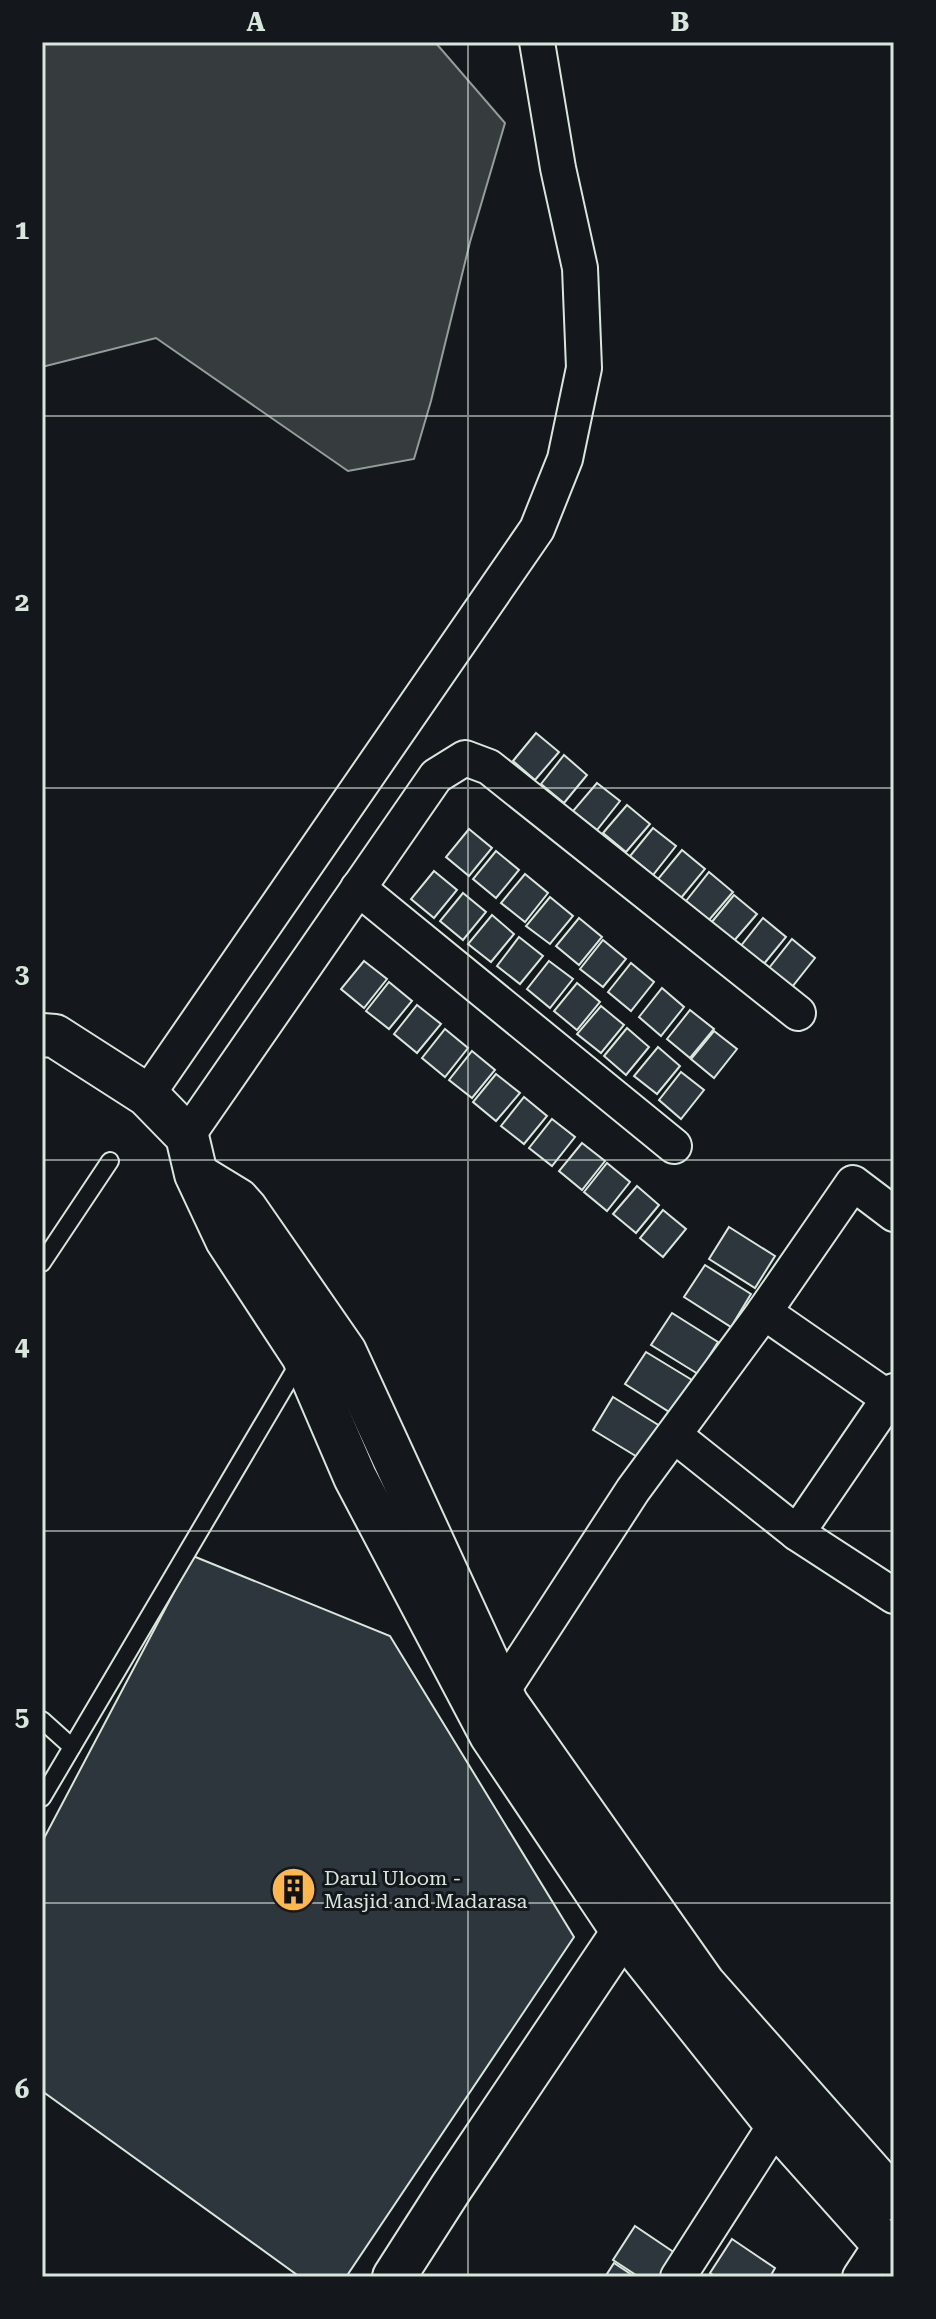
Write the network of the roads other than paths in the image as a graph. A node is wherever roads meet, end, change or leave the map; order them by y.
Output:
1 (532, 44) edge
2 (358, 888) junction
3 (798, 1013) dead end
4 (42, 1035) edge
5 (147, 1095) junction
6 (674, 1146) dead end
7 (192, 1155) junction
8 (110, 1161) dead end
9 (894, 1214) edge
10 (42, 1263) edge
11 (764, 1312) junction
12 (303, 1356) junction
13 (892, 1397) edge
14 (674, 1435) junction
15 (797, 1533) junction
16 (892, 1589) edge
17 (501, 1693) junction
18 (42, 1720) edge
19 (72, 1747) junction
20 (42, 1798) edge
21 (633, 1916) junction
22 (776, 2124) junction
23 (894, 2199) edge
24 (889, 2249) edge
25 (394, 2277) edge
26 (678, 2277) edge
27 (860, 2277) edge

1 - 5 street
2 - 3 street
2 - 6 street
2 - 7 street
4 - 5 street
5 - 7 street
7 - 12 street
7 - 17 street
8 - 10 lane
9 - 11 street
11 - 13 street
11 - 14 street
12 - 19 lane
12 - 21 street
13 - 15 street
14 - 15 street
14 - 17 street
15 - 16 street
17 - 21 street
18 - 19 lane
19 - 20 lane
21 - 22 street
21 - 23 street
21 - 25 street
22 - 24 street
22 - 26 street
24 - 27 street

